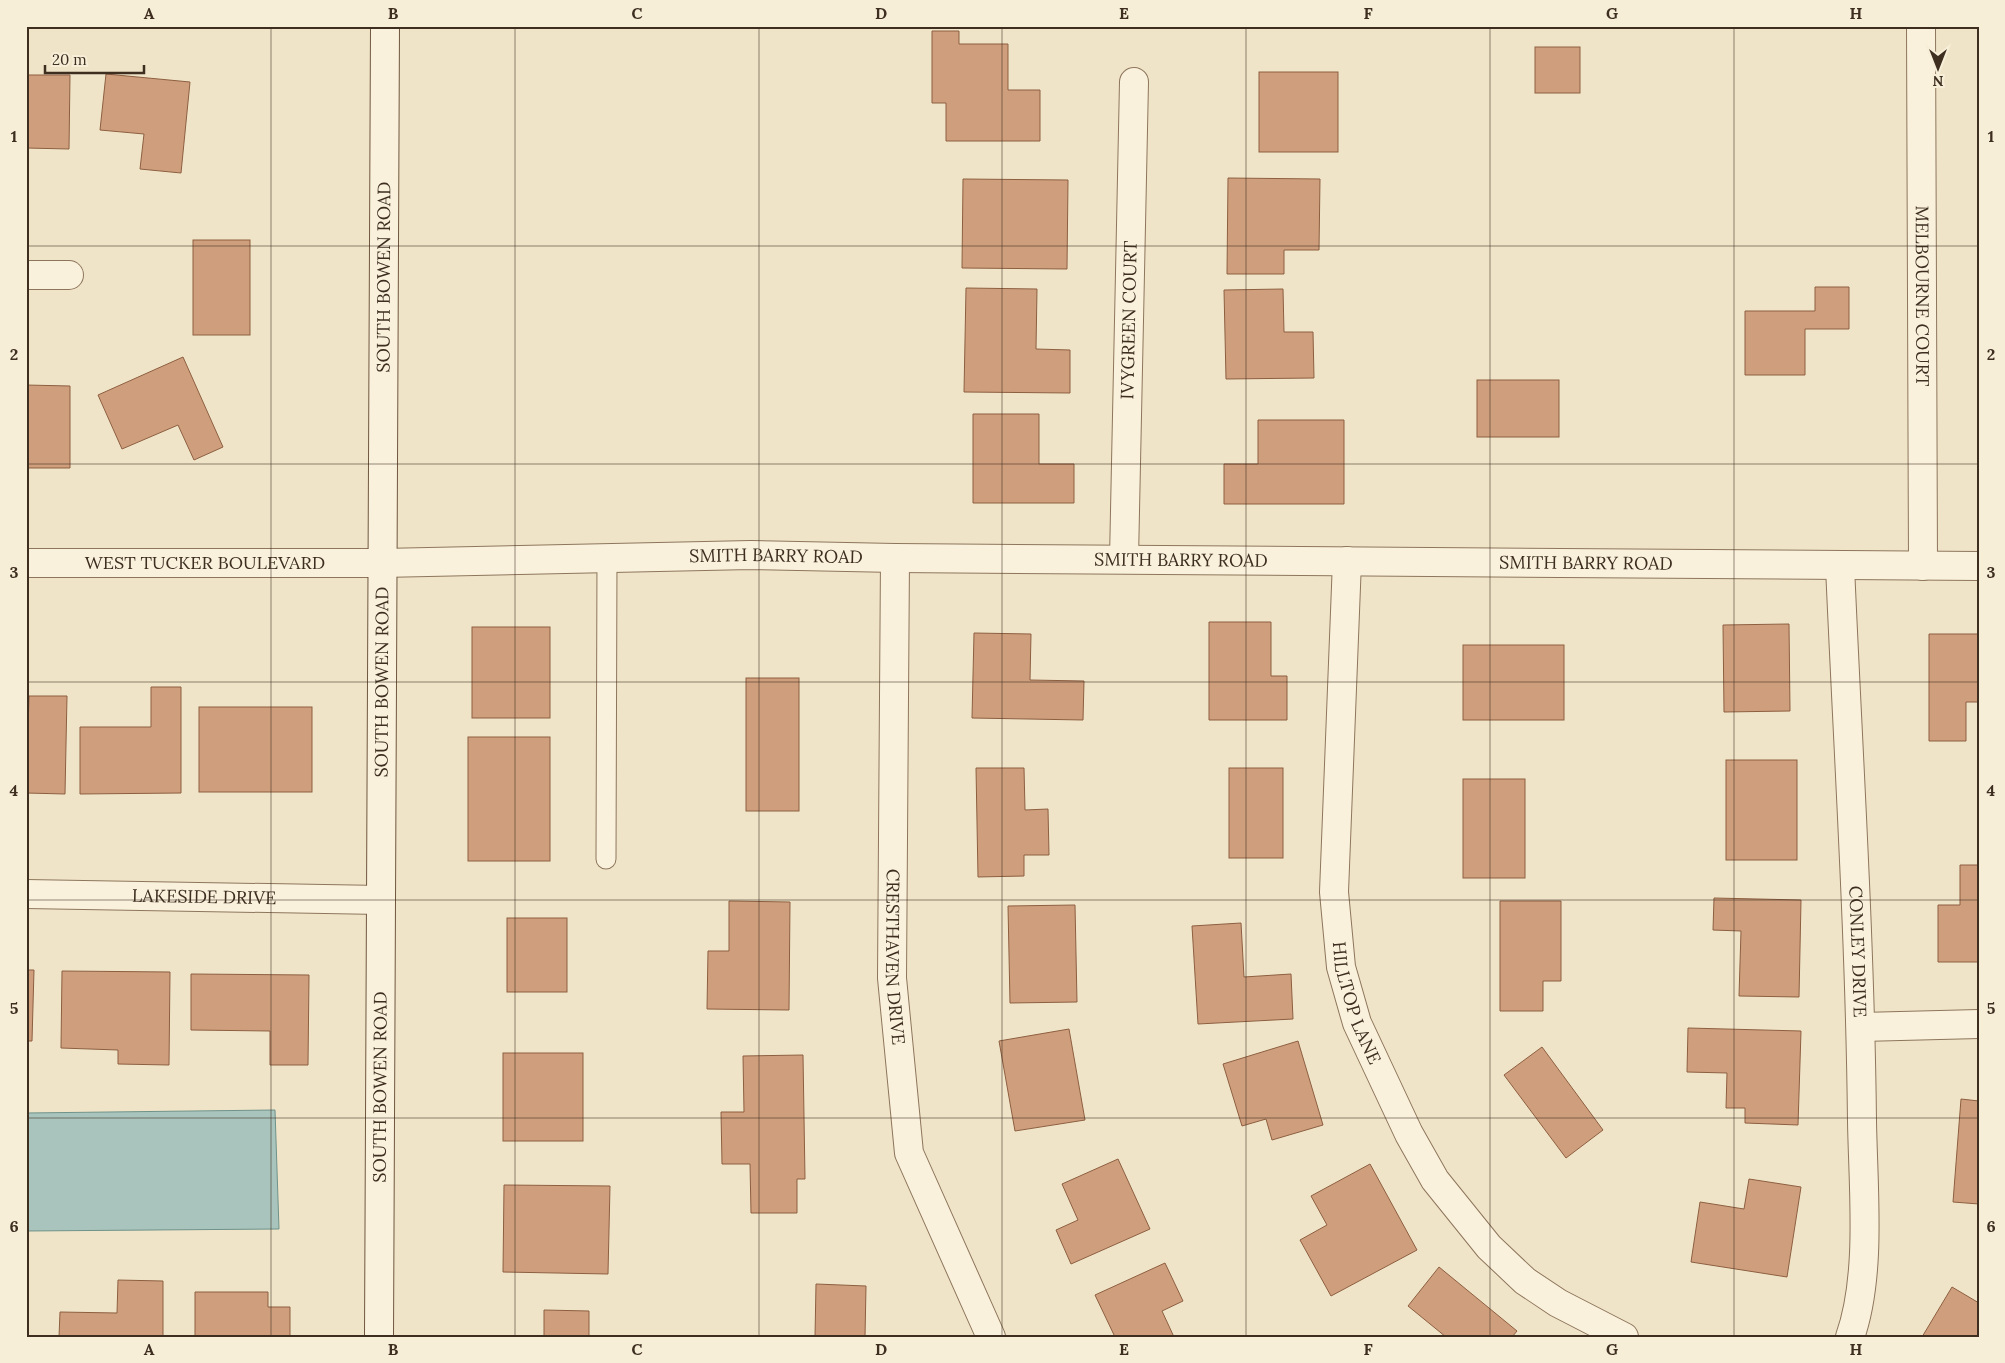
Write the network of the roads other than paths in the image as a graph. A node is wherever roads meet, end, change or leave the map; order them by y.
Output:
1 (385, 26) edge
2 (1921, 26) edge
3 (1134, 82) dead end
4 (26, 275) edge
5 (69, 275) dead end
6 (607, 558) junction
7 (894, 558) junction
8 (1124, 559) junction
9 (1347, 561) junction
10 (26, 563) edge
11 (382, 563) junction
12 (1840, 566) junction
13 (1923, 566) junction
14 (1979, 566) edge
15 (606, 859) dead end
16 (26, 894) edge
17 (381, 900) junction
18 (1979, 1024) edge
19 (1861, 1027) junction
20 (379, 1337) edge
21 (992, 1337) edge
22 (1624, 1337) edge
23 (1850, 1337) edge

1 - 11 street, SOUTH BOWEN ROAD
2 - 13 street, MELBOURNE COURT
3 - 8 street, IVYGREEN COURT
4 - 5 street
6 - 7 street, SMITH BARRY ROAD
6 - 11 street, SMITH BARRY ROAD
6 - 15 lane
7 - 8 street, SMITH BARRY ROAD
7 - 21 street, CRESTHAVEN DRIVE
8 - 9 street, SMITH BARRY ROAD
9 - 12 street, SMITH BARRY ROAD
9 - 22 street, HILLTOP LANE
10 - 11 street, WEST TUCKER BOULEVARD
11 - 17 street, SOUTH BOWEN ROAD
12 - 13 street, SMITH BARRY ROAD
12 - 19 street, CONLEY DRIVE
13 - 14 street, SMITH BARRY ROAD
16 - 17 street, LAKESIDE DRIVE
17 - 20 street, SOUTH BOWEN ROAD
18 - 19 street
19 - 23 street, CONLEY DRIVE

